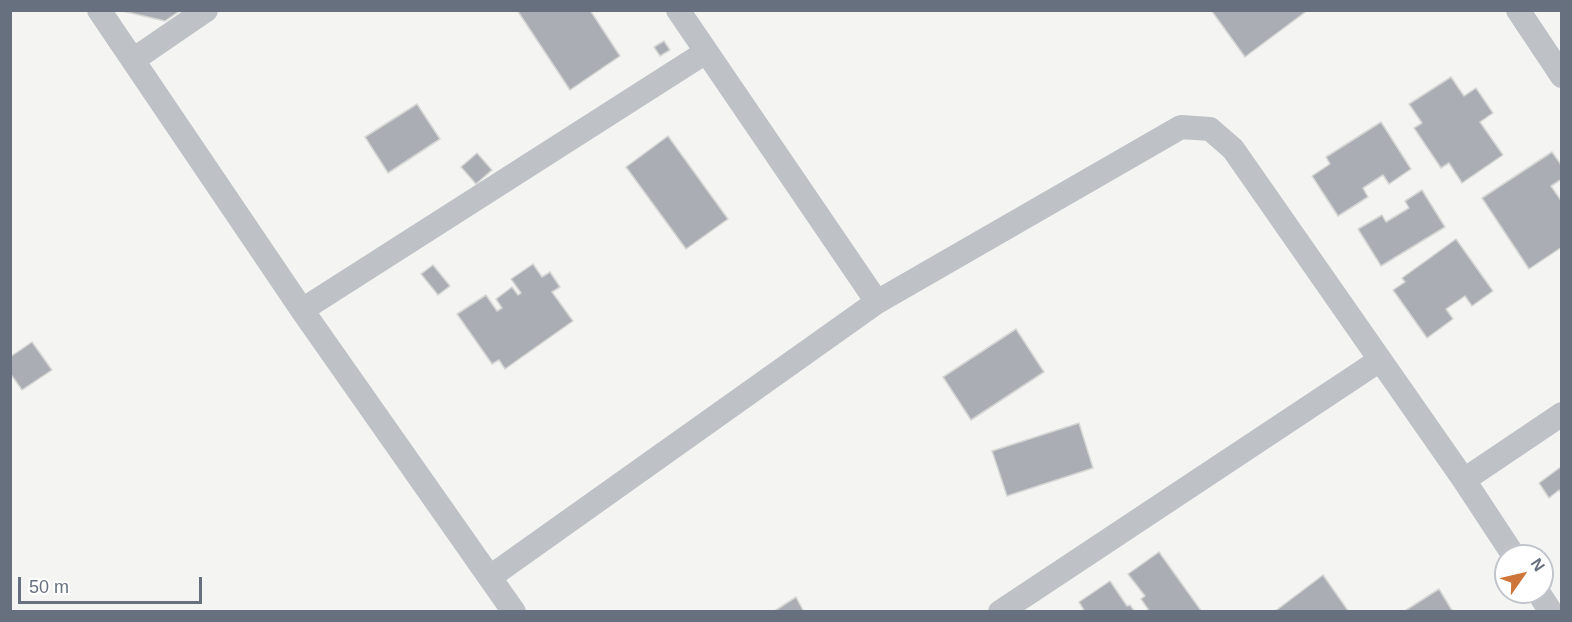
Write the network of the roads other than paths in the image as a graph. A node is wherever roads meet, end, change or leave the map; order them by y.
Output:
1 (99, 10) edge
2 (206, 10) edge
3 (678, 10) edge
4 (1518, 10) edge
5 (706, 52) junction
6 (133, 60) junction
7 (1562, 76) edge
8 (877, 302) junction
9 (302, 310) junction
10 (1380, 360) junction
11 (1562, 414) edge
12 (1464, 480) junction
13 (1506, 544) edge
14 (490, 577) junction
15 (514, 612) edge
16 (999, 612) edge

1 - 6 street
2 - 6 street
3 - 5 street
4 - 7 street
5 - 8 street
5 - 9 street
6 - 9 street
8 - 10 street
8 - 14 street
9 - 14 street
10 - 12 street
10 - 16 street
11 - 12 street
12 - 13 street
14 - 15 street

